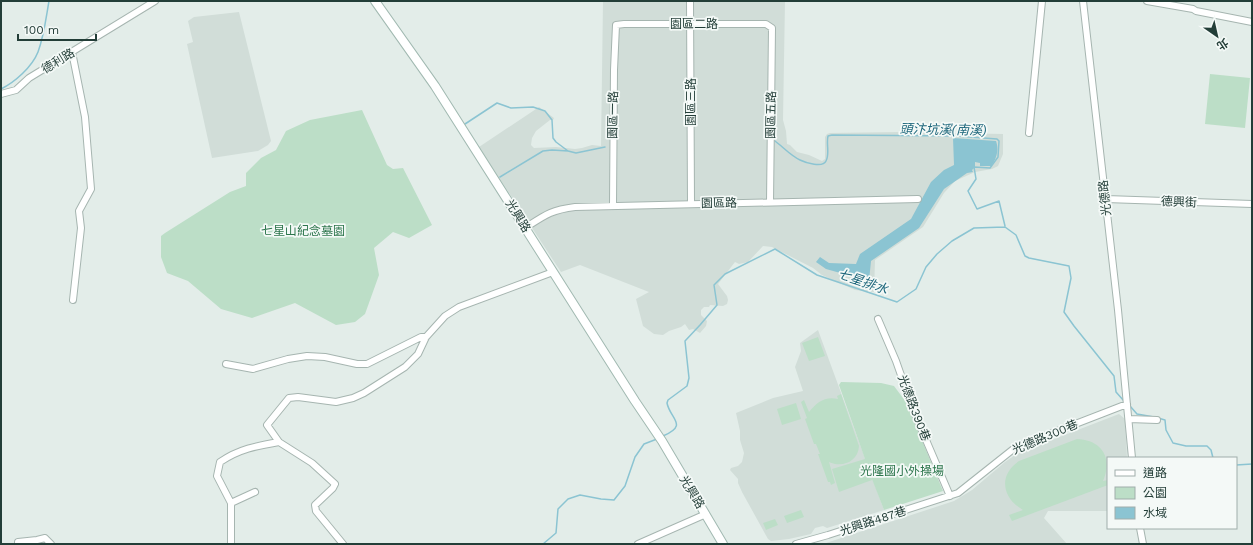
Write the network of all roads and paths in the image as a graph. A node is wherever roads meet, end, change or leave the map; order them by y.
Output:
1 (155, 1) edge
2 (375, 1) edge
3 (690, 1) edge
4 (1042, 1) edge
5 (1083, 1) edge
6 (1147, 1) edge
7 (1252, 22) edge
8 (690, 24) junction
9 (616, 25) joint
10 (772, 28) joint
11 (72, 52) junction
12 (1, 94) edge
13 (1030, 133) dead end
14 (918, 199) dead end
15 (1106, 199) junction
16 (770, 202) junction
17 (691, 204) junction
18 (1252, 204) edge
19 (612, 205) junction
20 (525, 228) junction
21 (553, 272) junction
22 (73, 300) dead end
23 (878, 319) dead end
24 (426, 336) junction
25 (226, 364) dead end
26 (1127, 404) junction
27 (1129, 420) junction
28 (1157, 420) dead end
29 (279, 442) junction
30 (1132, 457) edge
31 (255, 492) dead end
32 (950, 496) junction
33 (231, 503) junction
34 (706, 514) junction
35 (1140, 529) edge
36 (18, 544) edge
37 (51, 544) edge
38 (231, 544) edge
39 (343, 544) edge
40 (638, 544) edge
41 (723, 544) edge
42 (796, 544) edge
43 (1143, 544) edge

1 - 11 street, 德利路
2 - 20 main road, 光興路
3 - 8 street, 園區三路
4 - 13 street
5 - 15 street, 光德路
6 - 7 street
8 - 9 street, 園區二路
8 - 10 street, 園區二路
8 - 17 street, 園區三路
9 - 19 street, 園區一路
10 - 16 street, 園區五路
11 - 12 street, 德利路
11 - 22 street
14 - 16 street, 園區路
15 - 18 street, 德興街
15 - 26 street, 光德路
16 - 17 street, 園區路
17 - 19 street, 園區路
19 - 20 street, 園區路
20 - 21 main road, 光興路
21 - 24 street
21 - 34 main road, 光興路
23 - 32 street, 光德路390巷
24 - 25 street
24 - 29 street
26 - 27 street
26 - 32 street, 光德路300巷
27 - 28 street
27 - 30 street
29 - 33 street
29 - 39 street
31 - 33 street
32 - 42 street, 光興路487巷
33 - 38 street
34 - 40 street
34 - 41 main road, 光興路
35 - 43 street
36 - 37 street

